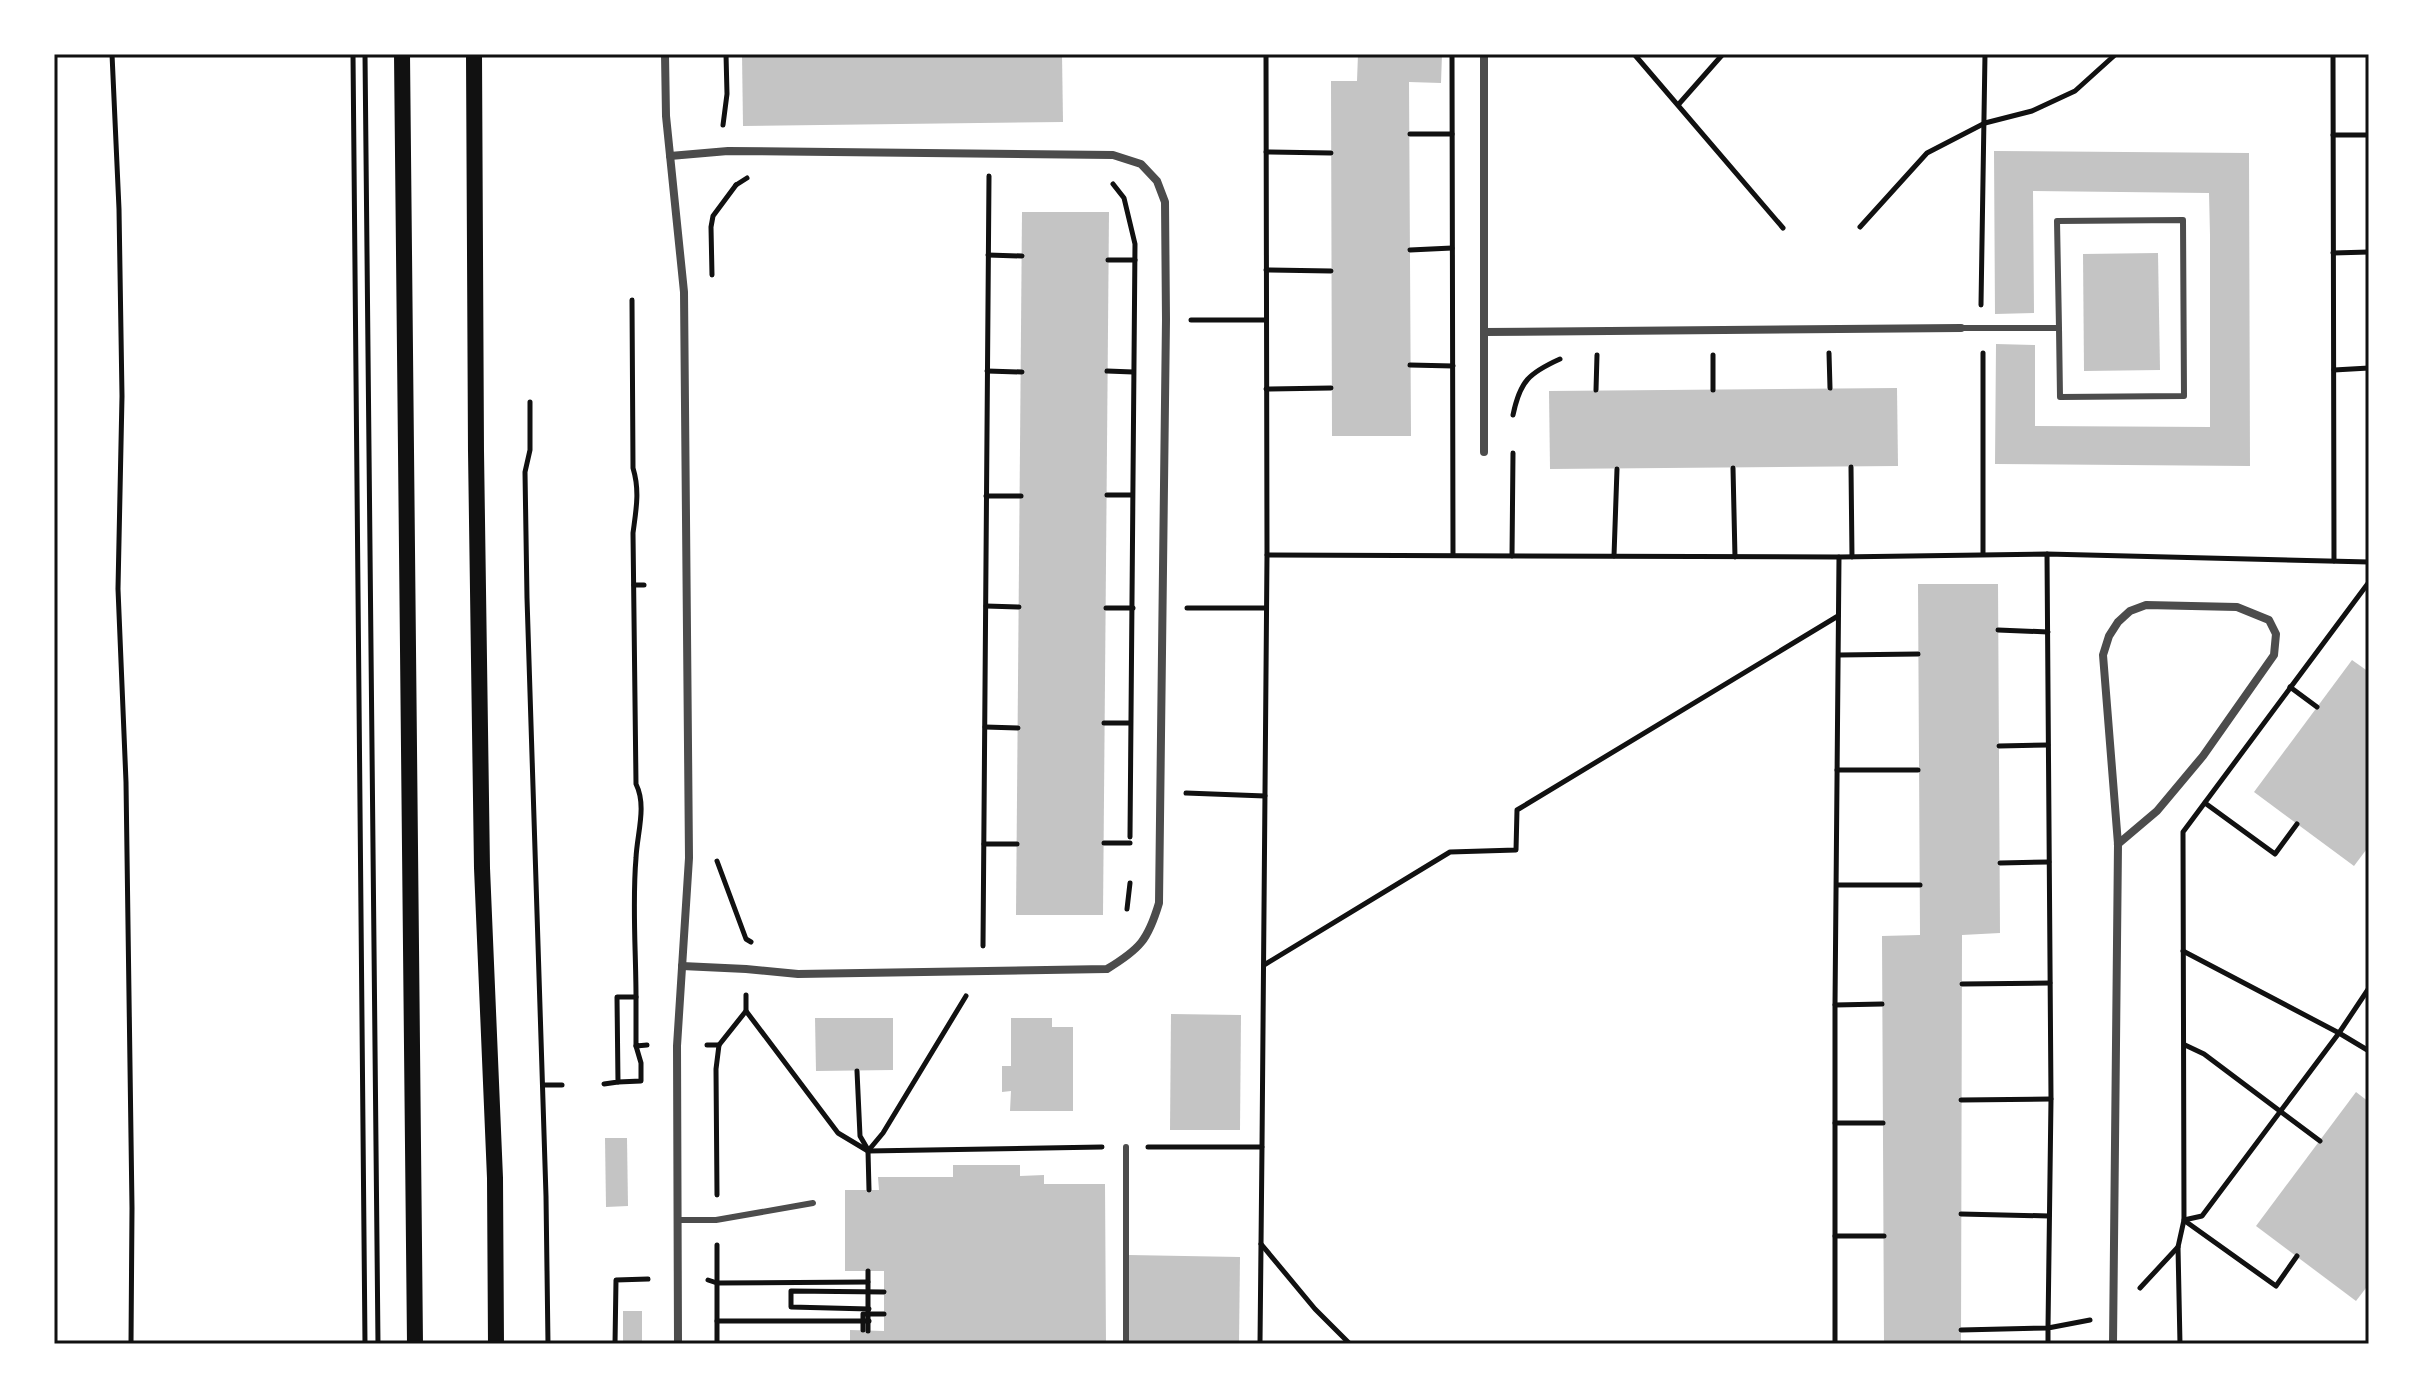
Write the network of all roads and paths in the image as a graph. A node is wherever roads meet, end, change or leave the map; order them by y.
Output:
1 (112, 54) edge
2 (353, 54) edge
3 (365, 54) edge
4 (402, 54) edge
5 (474, 54) edge
6 (665, 54) edge
7 (726, 54) edge
8 (1266, 54) edge
9 (1452, 54) edge
10 (1484, 54) edge
11 (1634, 54) edge
12 (1723, 54) edge
13 (1985, 54) edge
14 (2116, 54) edge
15 (2333, 54) edge
16 (1678, 105) junction
17 (1985, 123) junction
18 (723, 127) dead end
19 (1410, 134) dead end
20 (1452, 134) junction
21 (2333, 135) junction
22 (2369, 135) edge
23 (1266, 152) junction
24 (1331, 153) dead end
25 (670, 156) junction
26 (989, 169) dead end
27 (732, 172) dead end
28 (754, 173) dead end
29 (1106, 178) dead end
30 (736, 185) junction
31 (1860, 227) dead end
32 (1783, 228) dead end
33 (1452, 248) junction
34 (1410, 250) dead end
35 (2369, 252) edge
36 (2333, 253) junction
37 (988, 255) junction
38 (1022, 256) dead end
39 (1108, 260) dead end
40 (1135, 260) junction
41 (1266, 270) junction
42 (1331, 271) dead end
43 (712, 289) dead end
44 (632, 300) dead end
45 (1166, 319) junction
46 (1134, 320) junction
47 (1266, 320) junction
48 (1961, 328) joint
49 (1981, 328) junction
50 (2059, 328) junction
51 (1484, 332) junction
52 (1968, 352) dead end
53 (1597, 353) junction
54 (1611, 353) dead end
55 (1698, 353) dead end
56 (1713, 353) junction
57 (1727, 353) dead end
58 (1814, 353) dead end
59 (1572, 354) dead end
60 (1584, 354) dead end
61 (1410, 365) dead end
62 (1453, 366) junction
63 (2369, 368) edge
64 (2334, 370) junction
65 (987, 371) junction
66 (1107, 371) dead end
67 (1022, 372) dead end
68 (1133, 372) junction
69 (1331, 388) dead end
70 (1830, 388) dead end
71 (1266, 389) junction
72 (1596, 390) dead end
73 (1713, 390) dead end
74 (530, 402) dead end
75 (1513, 429) dead end
76 (1513, 445) dead end
77 (1484, 452) dead end
78 (1851, 467) dead end
79 (1733, 468) dead end
80 (1617, 469) dead end
81 (1107, 495) dead end
82 (1132, 495) junction
83 (986, 496) junction
84 (1021, 496) dead end
85 (1983, 554) junction
86 (2047, 554) junction
87 (1267, 555) junction
88 (1453, 555) junction
89 (1512, 556) junction
90 (1614, 556) junction
91 (1735, 557) junction
92 (1839, 557) junction
93 (1852, 557) junction
94 (2334, 561) junction
95 (2369, 562) edge
96 (2369, 582) edge
97 (634, 585) junction
98 (644, 585) dead end
99 (986, 606) junction
100 (1019, 607) dead end
101 (1106, 608) dead end
102 (1131, 608) junction
103 (1266, 608) junction
104 (1162, 609) junction
105 (1839, 615) junction
106 (1998, 630) dead end
107 (2048, 632) junction
108 (1918, 654) dead end
109 (1838, 655) junction
110 (2290, 687) junction
111 (2317, 707) dead end
112 (1104, 723) dead end
113 (1130, 723) junction
114 (985, 727) junction
115 (1018, 728) dead end
116 (2048, 745) junction
117 (1999, 746) dead end
118 (1837, 770) junction
119 (1918, 770) dead end
120 (1159, 792) junction
121 (1130, 793) junction
122 (1265, 796) junction
123 (2205, 803) junction
124 (2297, 824) dead end
125 (1104, 843) dead end
126 (1130, 843) junction
127 (984, 844) junction
128 (1017, 844) dead end
129 (2118, 844) junction
130 (717, 847) dead end
131 (1130, 857) dead end
132 (2049, 862) junction
133 (2000, 863) dead end
134 (1130, 871) dead end
135 (1836, 885) junction
136 (1920, 885) dead end
137 (1122, 919) dead end
138 (746, 939) junction
139 (753, 943) dead end
140 (2183, 951) junction
141 (1263, 965) junction
142 (682, 966) junction
143 (746, 969) junction
144 (983, 970) junction
145 (2050, 983) junction
146 (1962, 984) dead end
147 (2369, 988) edge
148 (636, 997) junction
149 (1882, 1004) dead end
150 (1835, 1005) junction
151 (746, 1011) junction
152 (2339, 1033) junction
153 (647, 1045) dead end
154 (707, 1045) dead end
155 (719, 1045) junction
156 (2185, 1045) junction
157 (636, 1046) junction
158 (2369, 1051) edge
159 (857, 1071) dead end
160 (618, 1082) junction
161 (604, 1084) dead end
162 (543, 1085) junction
163 (562, 1085) dead end
164 (2051, 1099) junction
165 (1961, 1100) dead end
166 (2280, 1110) junction
167 (1835, 1123) junction
168 (1883, 1123) dead end
169 (2320, 1141) dead end
170 (1126, 1147) junction
171 (1262, 1147) junction
172 (868, 1151) junction
173 (869, 1190) dead end
174 (813, 1203) dead end
175 (1961, 1214) dead end
176 (2049, 1216) junction
177 (678, 1220) junction
178 (716, 1220) junction
179 (2184, 1220) junction
180 (1835, 1236) junction
181 (1884, 1236) dead end
182 (1261, 1244) junction
183 (2297, 1256) dead end
184 (868, 1271) dead end
185 (648, 1279) dead end
186 (708, 1280) dead end
187 (868, 1282) junction
188 (717, 1283) junction
189 (884, 1292) dead end
190 (869, 1309) junction
191 (884, 1314) dead end
192 (717, 1321) junction
193 (866, 1321) junction
194 (866, 1330) dead end
195 (1961, 1330) dead end
196 (131, 1344) edge
197 (365, 1344) edge
198 (378, 1344) edge
199 (415, 1344) edge
200 (496, 1344) edge
201 (548, 1344) edge
202 (615, 1344) edge
203 (678, 1344) edge
204 (717, 1344) edge
205 (1126, 1344) edge
206 (1260, 1344) edge
207 (1350, 1344) edge
208 (1835, 1344) edge
209 (2113, 1344) edge
210 (2180, 1344) edge

1 - 196 path
2 - 197 path
3 - 198 path
4 - 199 main road
5 - 200 main road
6 - 25 street
7 - 18 path
8 - 23 path
9 - 20 path
10 - 51 street
11 - 16 path
12 - 16 path
13 - 17 path
14 - 17 path
15 - 21 path
16 - 32 path
17 - 31 path
17 - 49 path
19 - 20 path
20 - 33 path
21 - 22 path
21 - 36 path
23 - 24 path
23 - 41 path
25 - 45 street
25 - 142 street
26 - 37 path
27 - 30 path
28 - 30 path
29 - 40 path
30 - 43 path
33 - 34 path
33 - 62 path
35 - 36 path
36 - 64 path
37 - 38 path
37 - 65 path
39 - 40 path
40 - 46 path
41 - 42 path
41 - 47 path
44 - 97 path
45 - 46 path
45 - 47 path
45 - 104 street
46 - 68 path
47 - 71 path
48 - 49 lane
48 - 51 street
49 - 50 lane
50 - 50 lane
51 - 77 street
52 - 85 path
53 - 54 path
53 - 60 path
53 - 72 path
55 - 56 path
56 - 57 path
56 - 73 path
58 - 70 path
59 - 75 path
61 - 62 path
62 - 88 path
63 - 64 path
64 - 94 path
65 - 67 path
65 - 83 path
66 - 68 path
68 - 82 path
69 - 71 path
71 - 87 path
74 - 162 path
76 - 89 path
78 - 93 path
79 - 91 path
80 - 90 path
81 - 82 path
82 - 102 path
83 - 84 path
83 - 99 path
85 - 86 path
85 - 93 path
86 - 94 path
86 - 107 path
87 - 88 path
87 - 103 path
88 - 89 path
89 - 90 path
90 - 91 path
91 - 92 path
92 - 93 path
92 - 105 path
94 - 95 path
96 - 110 path
97 - 98 path
97 - 148 path
99 - 100 path
99 - 114 path
101 - 102 path
102 - 104 path
102 - 113 path
103 - 104 path
103 - 122 path
104 - 120 street
105 - 109 path
105 - 141 path
106 - 107 path
107 - 116 path
108 - 109 path
109 - 118 path
110 - 111 path
110 - 123 path
112 - 113 path
113 - 121 path
114 - 115 path
114 - 127 path
116 - 117 path
116 - 132 path
118 - 119 path
118 - 135 path
120 - 121 path
120 - 122 path
120 - 144 street
121 - 126 path
122 - 141 path
123 - 124 path
123 - 140 path
125 - 126 path
126 - 131 path
127 - 128 path
127 - 144 path
129 - 129 street
129 - 209 street
130 - 138 path
132 - 133 path
132 - 145 path
134 - 137 path
135 - 136 path
135 - 150 path
138 - 139 path
138 - 143 path
140 - 152 path
140 - 156 path
141 - 171 path
142 - 143 street
142 - 177 street
143 - 144 street
143 - 151 path
144 - 172 path
145 - 146 path
145 - 164 path
147 - 152 path
148 - 157 path
148 - 160 path
149 - 150 path
150 - 167 path
151 - 155 path
151 - 172 path
152 - 158 path
152 - 166 path
153 - 157 path
154 - 155 path
155 - 178 path
156 - 166 path
156 - 179 path
157 - 160 path
159 - 172 path
160 - 161 path
162 - 163 path
162 - 201 path
164 - 165 path
164 - 176 path
166 - 169 path
166 - 179 path
167 - 168 path
167 - 180 path
170 - 171 path
170 - 172 path
170 - 205 lane
171 - 182 path
172 - 173 path
174 - 178 lane
175 - 176 path
176 - 195 path
177 - 178 lane
177 - 203 street
178 - 188 path
179 - 183 path
179 - 210 path
180 - 181 path
180 - 208 path
182 - 206 path
182 - 207 path
184 - 187 path
185 - 202 path
186 - 188 path
187 - 188 path
187 - 190 path
188 - 192 path
189 - 190 path
190 - 193 path
191 - 193 path
192 - 193 path
192 - 204 path
193 - 194 path

